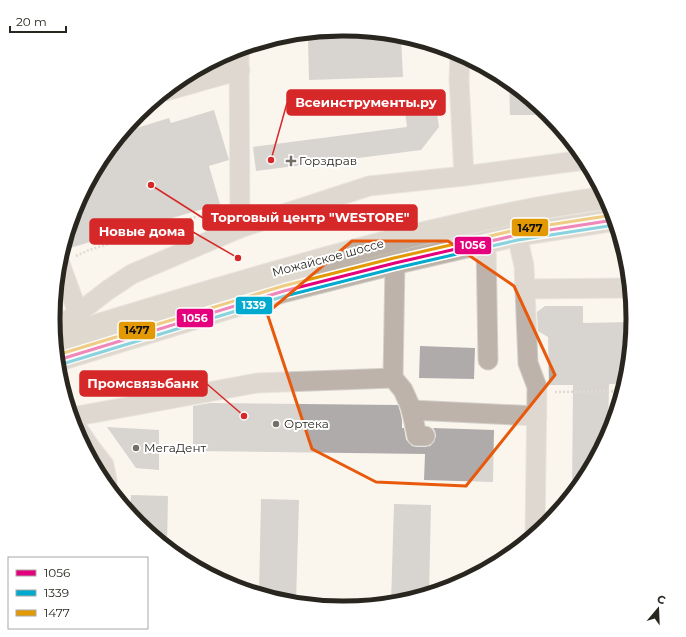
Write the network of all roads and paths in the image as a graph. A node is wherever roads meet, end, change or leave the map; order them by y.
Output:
1 (239, 56) edge
2 (460, 62) edge
3 (240, 70) junction
4 (183, 86) edge
5 (577, 161) edge
6 (464, 176) junction
7 (240, 197) junction
8 (598, 199) edge
9 (608, 221) edge
10 (240, 228) junction
11 (517, 236) junction
12 (486, 242) junction
13 (67, 259) edge
14 (66, 261) edge
15 (395, 263) junction
16 (624, 288) edge
17 (525, 289) junction
18 (78, 313) junction
19 (60, 325) edge
20 (61, 336) edge
21 (64, 358) edge
22 (488, 360) dead end
23 (393, 378) junction
24 (616, 391) edge
25 (537, 392) junction
26 (411, 410) junction
27 (78, 416) edge
28 (537, 416) junction
29 (425, 436) dead end
30 (95, 453) edge
31 (105, 471) edge
32 (535, 525) edge

1 - 3 lane
2 - 6 lane
3 - 4 lane
3 - 7 lane
5 - 6 lane
6 - 10 lane
7 - 10 lane
7 - 13 path
8 - 20 main road, Можайское шоссе
9 - 11 main road, Можайское шоссе
10 - 18 lane
11 - 12 main road, Можайское шоссе
11 - 17 lane
12 - 15 main road, Можайское шоссе
12 - 22 lane
14 - 18 lane
15 - 21 main road, Можайское шоссе
15 - 23 lane
16 - 17 lane
17 - 25 lane
18 - 19 lane
23 - 26 lane
23 - 27 lane
24 - 25 path
25 - 28 lane
26 - 28 lane
26 - 29 lane
28 - 32 lane
30 - 31 lane

